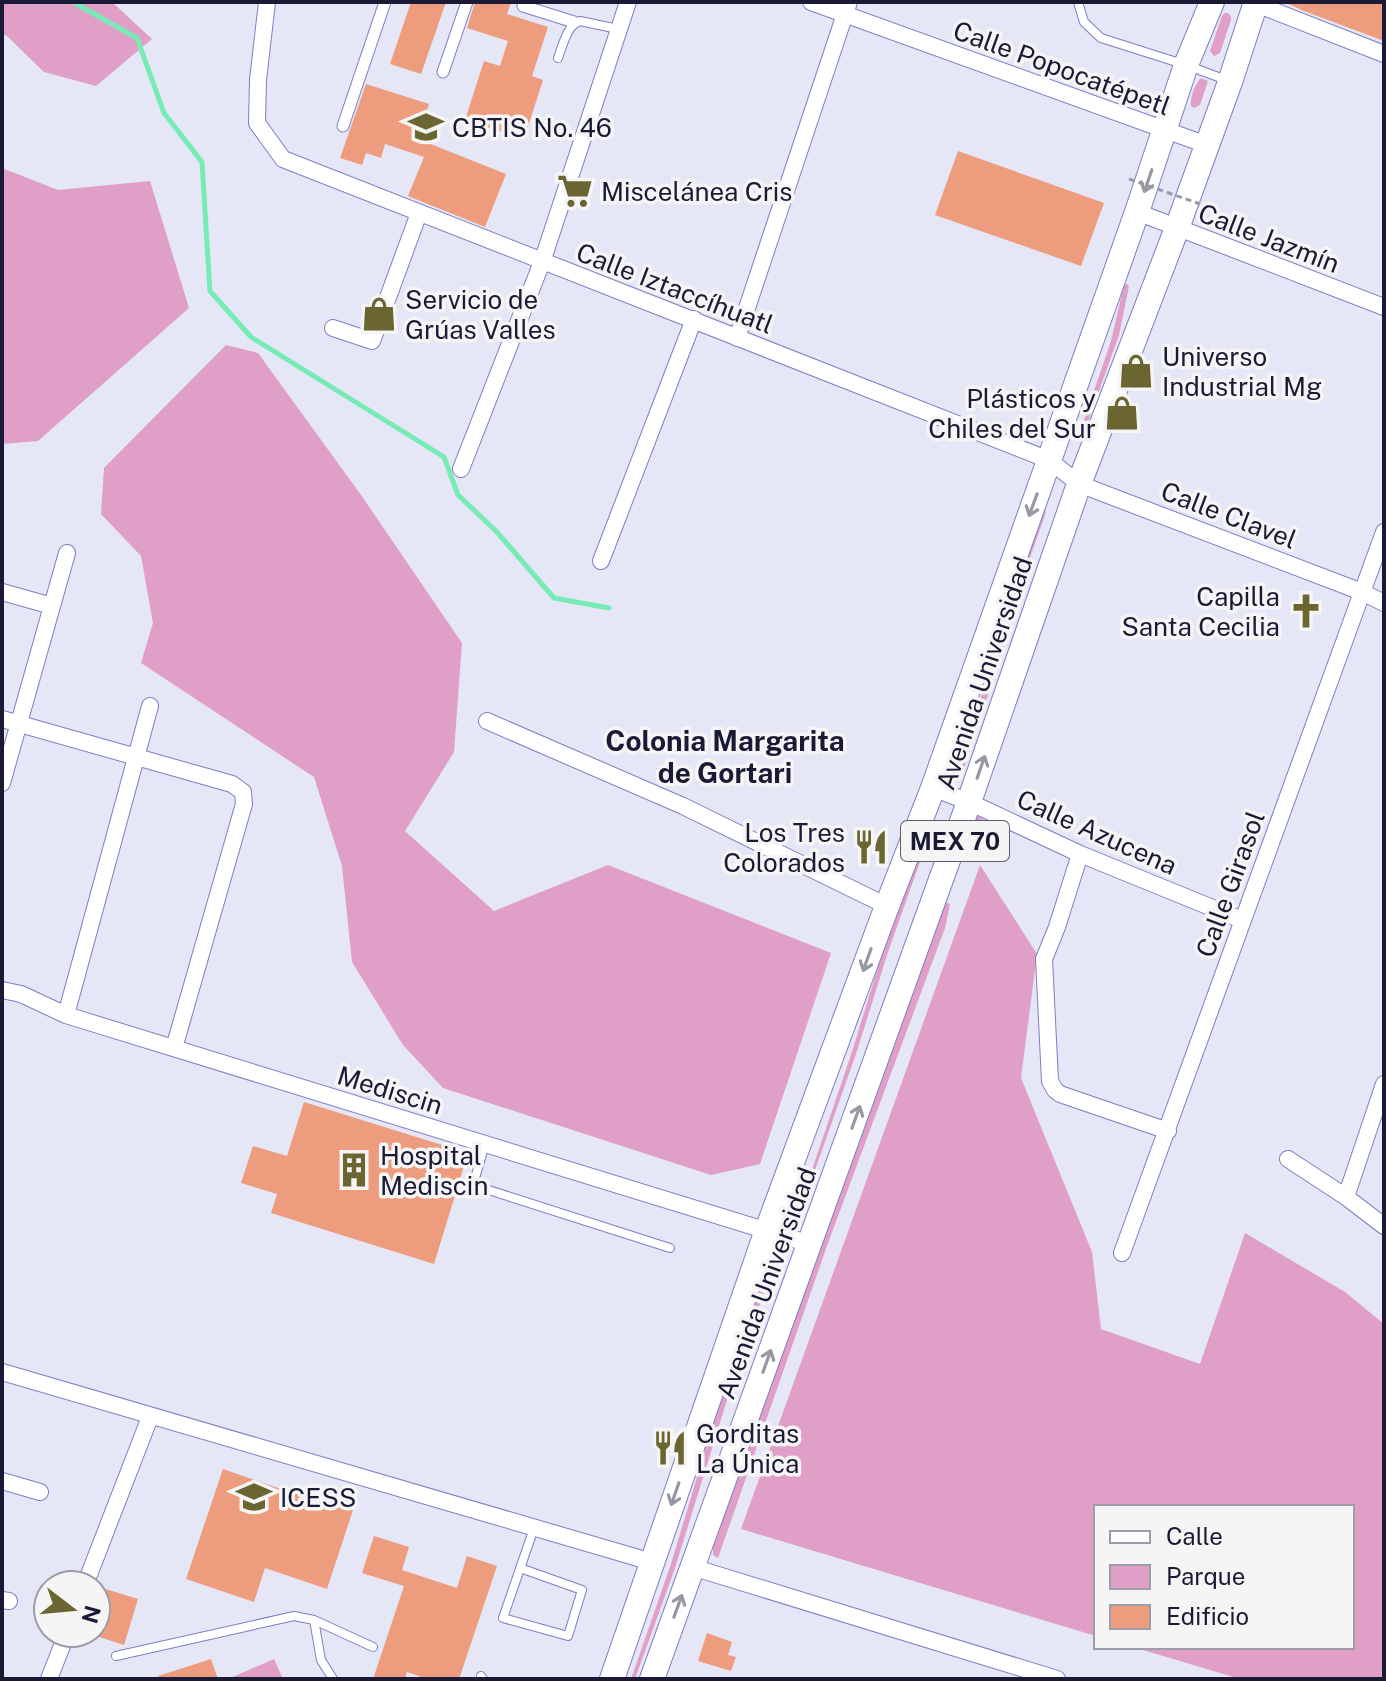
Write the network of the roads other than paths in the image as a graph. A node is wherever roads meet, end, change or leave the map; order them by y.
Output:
1 (267, 2) edge
2 (385, 2) edge
3 (467, 2) edge
4 (525, 2) edge
5 (628, 2) edge
6 (811, 2) edge
7 (1078, 2) edge
8 (1212, 2) edge
9 (1254, 3) edge
10 (847, 9) edge
11 (574, 22) junction
12 (618, 29) junction
13 (1384, 54) edge
14 (558, 58) dead end
15 (1186, 65) junction
16 (443, 72) dead end
17 (1230, 82) junction
18 (343, 126) dead end
19 (1165, 130) junction
20 (1207, 145) junction
21 (1137, 212) junction
22 (419, 213) junction
23 (1177, 228) junction
24 (542, 262) junction
25 (1384, 307) edge
26 (694, 319) junction
27 (333, 328) dead end
28 (737, 338) junction
29 (1049, 460) junction
30 (461, 469) dead end
31 (1079, 484) junction
32 (1384, 532) edge
33 (67, 553) dead end
34 (601, 561) dead end
35 (2, 592) edge
36 (1362, 592) junction
37 (1384, 603) edge
38 (52, 606) junction
39 (150, 706) dead end
40 (2, 719) edge
41 (487, 721) dead end
42 (19, 724) junction
43 (136, 758) junction
44 (2, 783) edge
45 (933, 788) junction
46 (969, 802) junction
47 (1080, 854) junction
48 (887, 906) junction
49 (1242, 920) junction
50 (2, 990) edge
51 (66, 1015) junction
52 (174, 1048) junction
53 (1384, 1085) edge
54 (1168, 1131) junction
55 (485, 1143) junction
56 (1288, 1159) dead end
57 (1346, 1197) junction
58 (1384, 1226) edge
59 (767, 1230) junction
60 (810, 1244) junction
61 (670, 1248) dead end
62 (1122, 1253) dead end
63 (2, 1372) edge
64 (150, 1417) junction
65 (2, 1481) edge
66 (40, 1492) dead end
67 (534, 1528) junction
68 (652, 1562) junction
69 (692, 1567) junction
70 (520, 1568) junction
71 (91, 1569) edge
72 (314, 1620) junction
73 (373, 1647) dead end
74 (61, 1649) edge
75 (116, 1656) dead end
76 (49, 1679) edge
77 (333, 1679) edge
78 (612, 1679) edge
79 (652, 1679) edge
80 (1057, 1679) edge

1 - 22 street, Calle Iztaccíhuatl
2 - 18 street
3 - 16 street
4 - 11 street
5 - 12 street
6 - 10 street, Calle Popocatépetl
7 - 15 lane
8 - 15 main road, Avenida Universidad / MEX 70
9 - 13 street
9 - 17 main road, Avenida Universidad / MEX 70
10 - 19 street, Calle Popocatépetl
10 - 28 street
11 - 12 lane
11 - 14 lane
12 - 24 street
15 - 17 lane
15 - 19 main road, Avenida Universidad / MEX 70
17 - 20 main road, Avenida Universidad / MEX 70
19 - 20 street, Calle Popocatépetl
19 -> 21 main road, Avenida Universidad / MEX 70
20 - 23 main road, Avenida Universidad / MEX 70
21 - 23 street, Calle Jazmín
21 - 29 main road, Avenida Universidad / MEX 70
22 - 24 street, Calle Iztaccíhuatl
22 - 27 street
23 - 25 street, Calle Jazmín
23 - 31 main road, Avenida Universidad / MEX 70
24 - 26 street, Calle Iztaccíhuatl
24 - 30 street
26 - 28 street, Calle Iztaccíhuatl
26 - 34 street
28 - 29 street, Calle Iztaccíhuatl
29 - 31 street, Calle Iztaccíhuatl
29 -> 45 main road, Avenida Universidad / MEX 70
31 - 36 street, Calle Clavel
46 -> 31 main road, Avenida Universidad / MEX 70
32 - 36 street, Calle Girasol
33 - 38 street
35 - 38 street
36 - 37 street, Calle Clavel
36 - 49 street, Calle Girasol
38 - 42 street
39 - 43 street
40 - 42 street
41 - 48 street
42 - 43 street
42 - 44 street
43 - 51 street
43 - 52 street
45 - 46 street, Calle Azucena
45 - 48 main road, Avenida Universidad / MEX 70
46 - 47 street, Calle Azucena
60 -> 46 main road, Avenida Universidad / MEX 70
47 - 49 street, Calle Azucena
47 - 54 street
48 -> 59 main road, Avenida Universidad / MEX 70
49 - 54 street, Calle Girasol
50 - 51 street, Mediscin
51 - 52 street, Mediscin
52 - 55 street, Mediscin
53 - 57 street
54 - 62 street, Calle Girasol
55 - 59 street, Mediscin
55 - 61 lane
56 - 57 street
57 - 58 street
59 - 60 street, Mediscin
59 -> 68 main road, Avenida Universidad / MEX 70
69 -> 60 main road, Avenida Universidad / MEX 70
63 - 64 street
64 - 67 street
64 - 71 street
65 - 66 street
67 - 68 street
67 - 70 lane
68 - 78 main road, Avenida Universidad / MEX 70
79 -> 69 main road, Avenida Universidad / MEX 70
69 - 80 street
70 - 70 lane
72 - 73 lane
72 - 75 lane
72 - 77 lane
74 - 76 street

